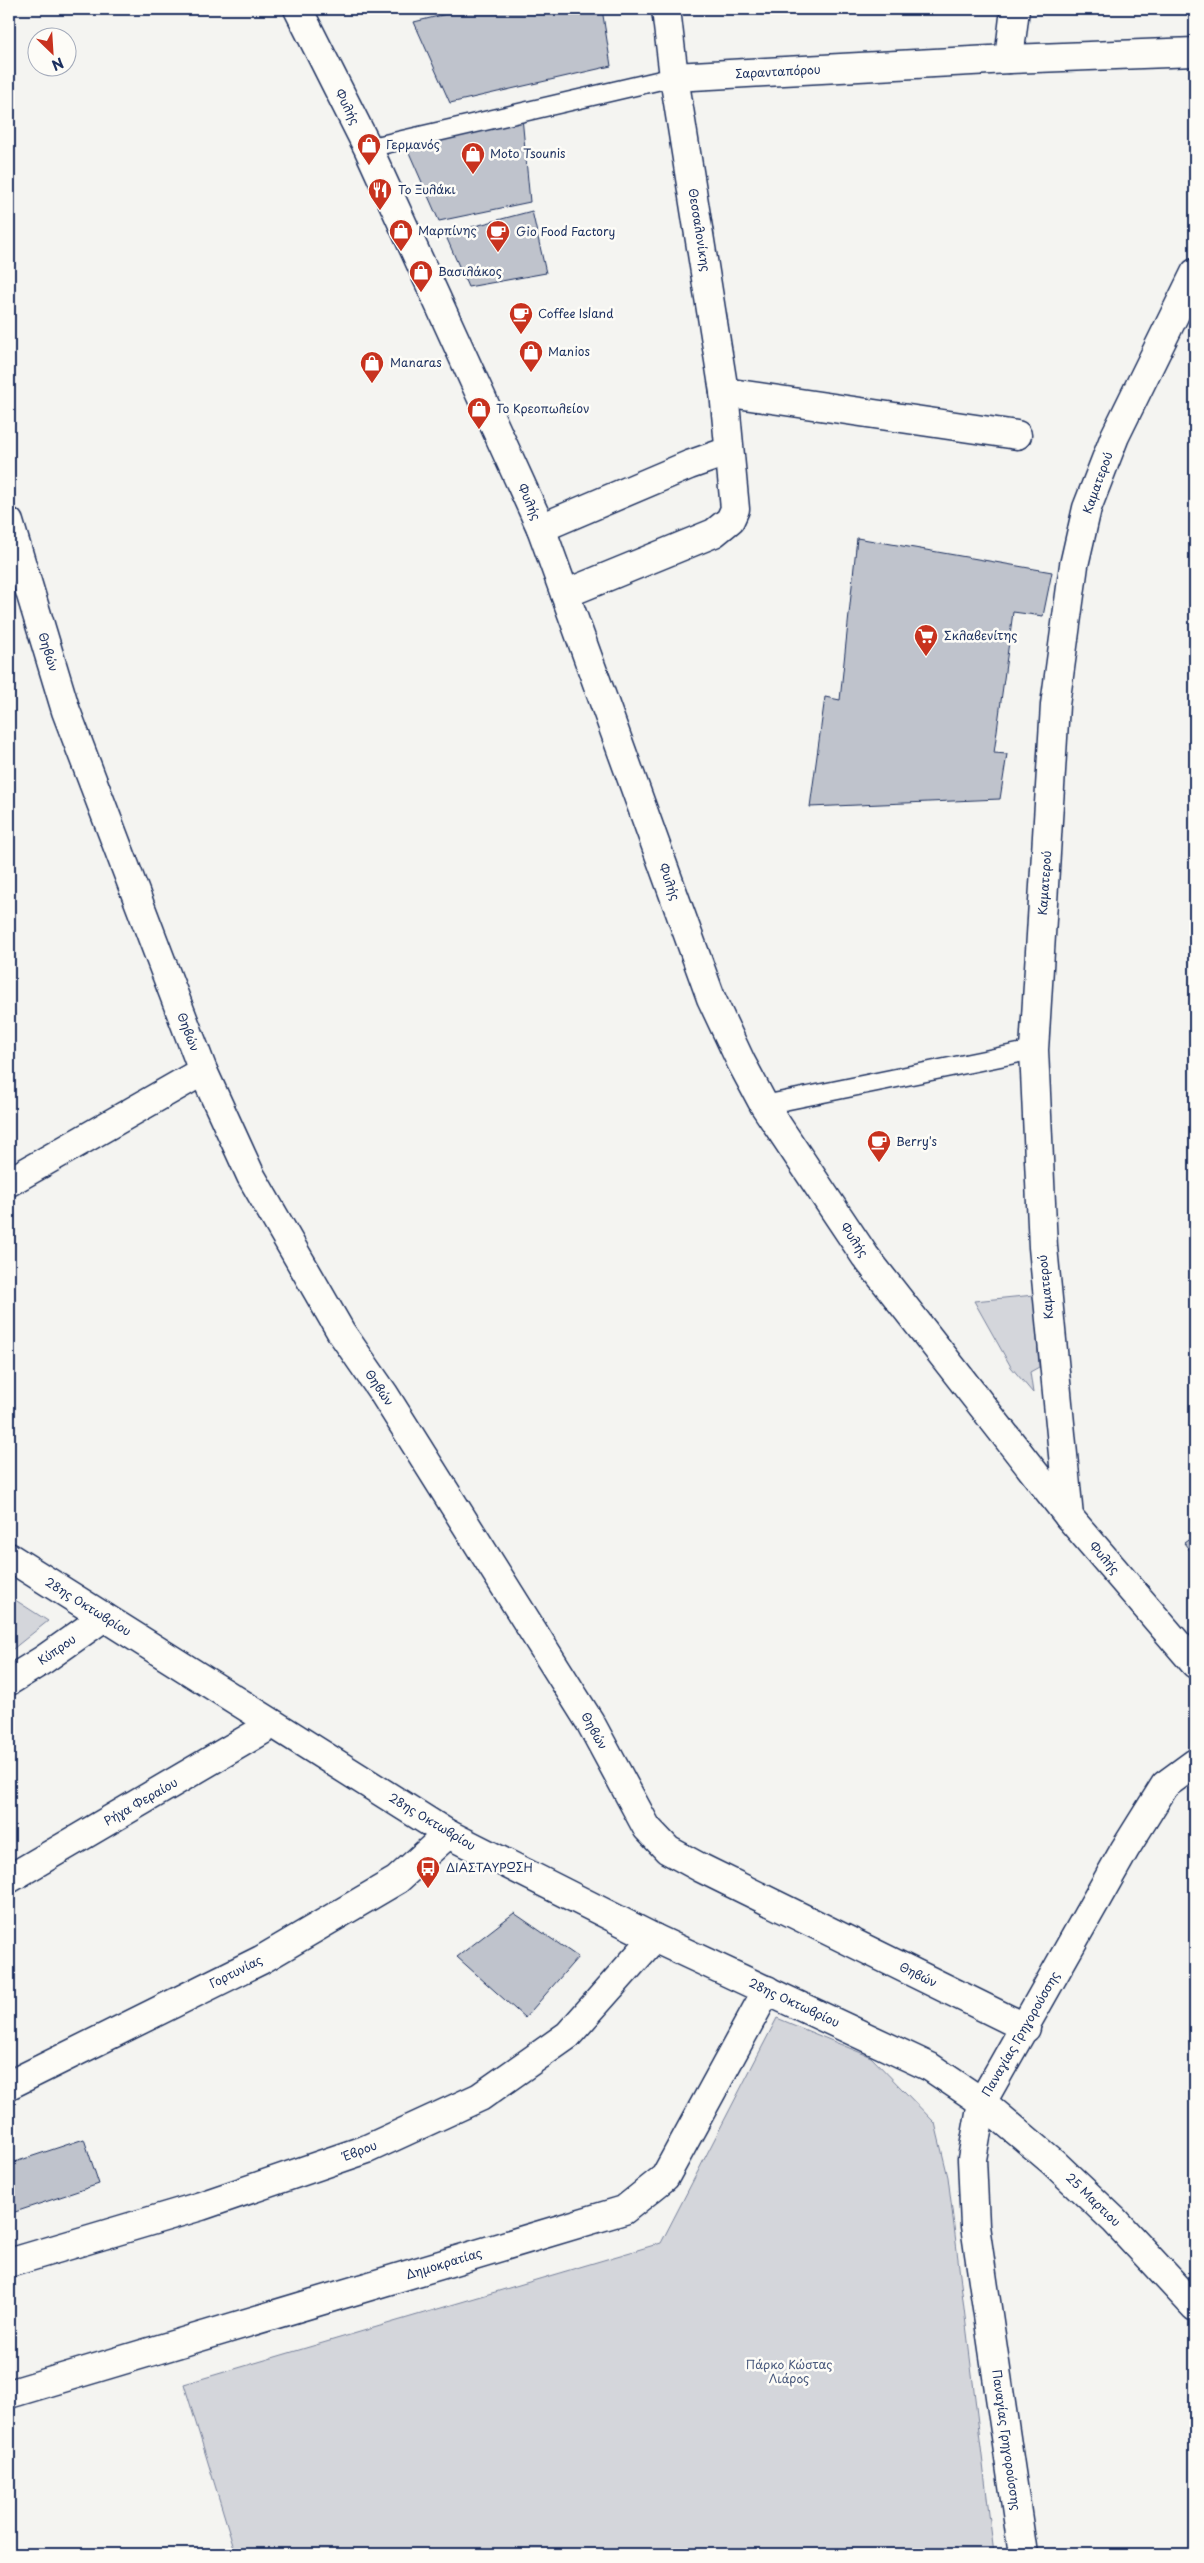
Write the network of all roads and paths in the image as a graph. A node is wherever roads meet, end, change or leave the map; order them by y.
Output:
1 (298, 9) edge
2 (666, 9) edge
3 (1015, 9) edge
4 (1195, 52) edge
5 (1009, 59) junction
6 (674, 77) junction
7 (368, 148) junction
8 (1195, 273) edge
9 (724, 392) junction
10 (1017, 435) dead end
11 (729, 451) junction
12 (9, 522) edge
13 (541, 528) junction
14 (565, 594) junction
15 (1034, 1050) junction
16 (203, 1071) junction
17 (764, 1105) junction
18 (9, 1182) edge
19 (1069, 1517) junction
20 (9, 1557) edge
21 (104, 1617) junction
22 (1195, 1664) edge
23 (9, 1680) edge
24 (273, 1724) junction
25 (1195, 1763) edge
26 (448, 1834) junction
27 (9, 1879) edge
28 (654, 1938) junction
29 (767, 1990) junction
30 (1026, 2028) junction
31 (9, 2085) edge
32 (982, 2102) junction
33 (9, 2263) edge
34 (1195, 2307) edge
35 (9, 2394) edge
36 (1024, 2554) edge

1 - 7 street, Φυλής
2 - 6 street, Θεσσαλονίκης
3 - 5 street
4 - 5 street, Σαρανταπόρου
5 - 6 street, Σαρανταπόρου
6 - 7 lane, Σαρανταπόρου
6 - 9 street, Θεσσαλονίκης
7 - 13 street, Φυλής
8 - 15 street, Καματερού
9 - 10 street
9 - 11 street, Θεσσαλονίκης
11 - 13 street
11 - 14 street, Θεσσαλονίκης
12 - 16 street, Θηβών
13 - 14 street, Φυλής
14 - 17 street, Φυλής
15 - 17 lane
15 - 19 street, Καματερού
16 - 18 street
16 - 30 street, Θηβών
17 - 19 street, Φυλής
19 - 22 street, Φυλής
20 - 21 street, 28ης Οκτωβρίου
21 - 23 street, Κύπρου
21 - 24 street, 28ης Οκτωβρίου
24 - 26 street, 28ης Οκτωβρίου
24 - 27 street, Ρήγα Φεραίου
25 - 30 street, Παναγίας Γρηγορούσσης
26 - 28 street, 28ης Οκτωβρίου
26 - 31 street, Γορτυνίας
28 - 29 street, 28ης Οκτωβρίου
28 - 33 street, Έβρου
29 - 32 street, 28ης Οκτωβρίου
29 - 35 street, Δημοκρατίας
30 - 32 street, Παναγίας Γρηγορούσσης
32 - 34 street, 25 Μαρτιου
32 - 36 street, Παναγίας Γρηγορούσσης

